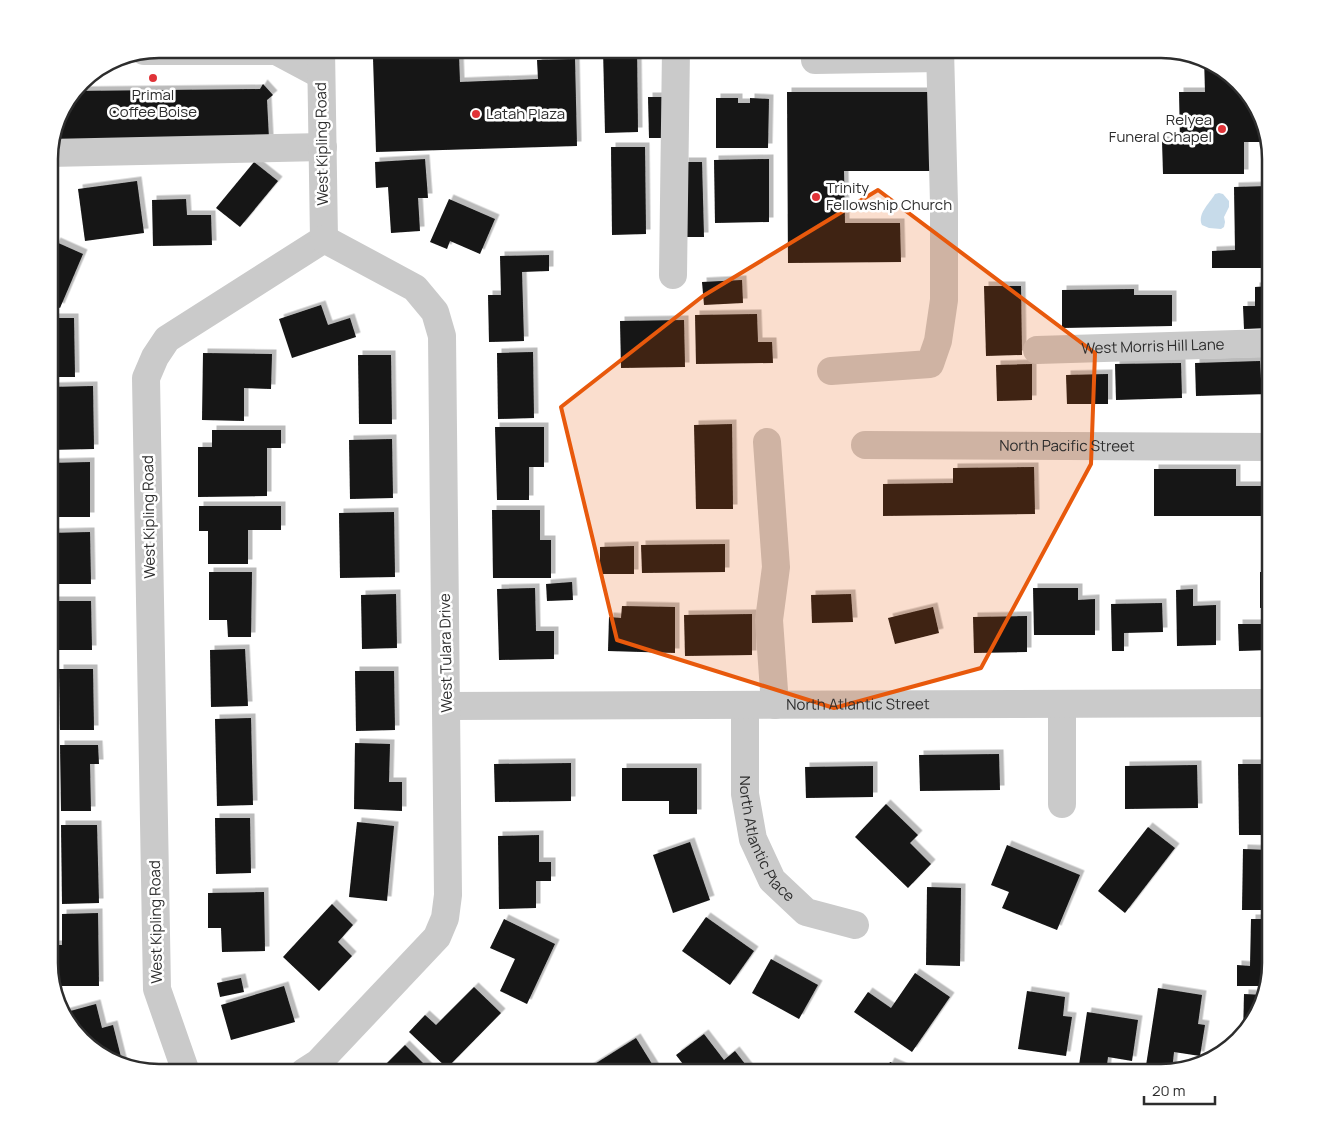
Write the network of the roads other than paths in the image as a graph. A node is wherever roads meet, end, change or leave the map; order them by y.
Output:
1 (305, 58) edge
2 (676, 58) edge
3 (815, 58) edge
4 (851, 58) edge
5 (940, 58) edge
6 (321, 62) edge
7 (323, 147) junction
8 (58, 153) edge
9 (324, 239) junction
10 (673, 275) dead end
11 (1262, 343) edge
12 (1037, 350) dead end
13 (831, 371) dead end
14 (767, 442) dead end
15 (865, 445) dead end
16 (1262, 447) edge
17 (1262, 703) edge
18 (1062, 704) junction
19 (745, 705) junction
20 (775, 705) junction
21 (447, 706) junction
22 (1062, 804) dead end
23 (855, 925) dead end
24 (183, 1064) edge
25 (316, 1064) edge

1 - 6 street
2 - 10 street
3 - 4 street
5 - 13 street
6 - 7 street, West Kipling Road
7 - 8 street
7 - 9 street, West Kipling Road
9 - 21 street, West Tulara Drive
9 - 24 street, West Kipling Road
11 - 12 street, West Morris Hill Lane
14 - 20 street
15 - 16 street, North Pacific Street
17 - 18 street, North Atlantic Street
18 - 20 street, North Atlantic Street
18 - 22 street
19 - 20 street, North Atlantic Street
19 - 21 street, North Atlantic Street
19 - 23 street, North Atlantic Place
21 - 25 street, West Tulara Drive

